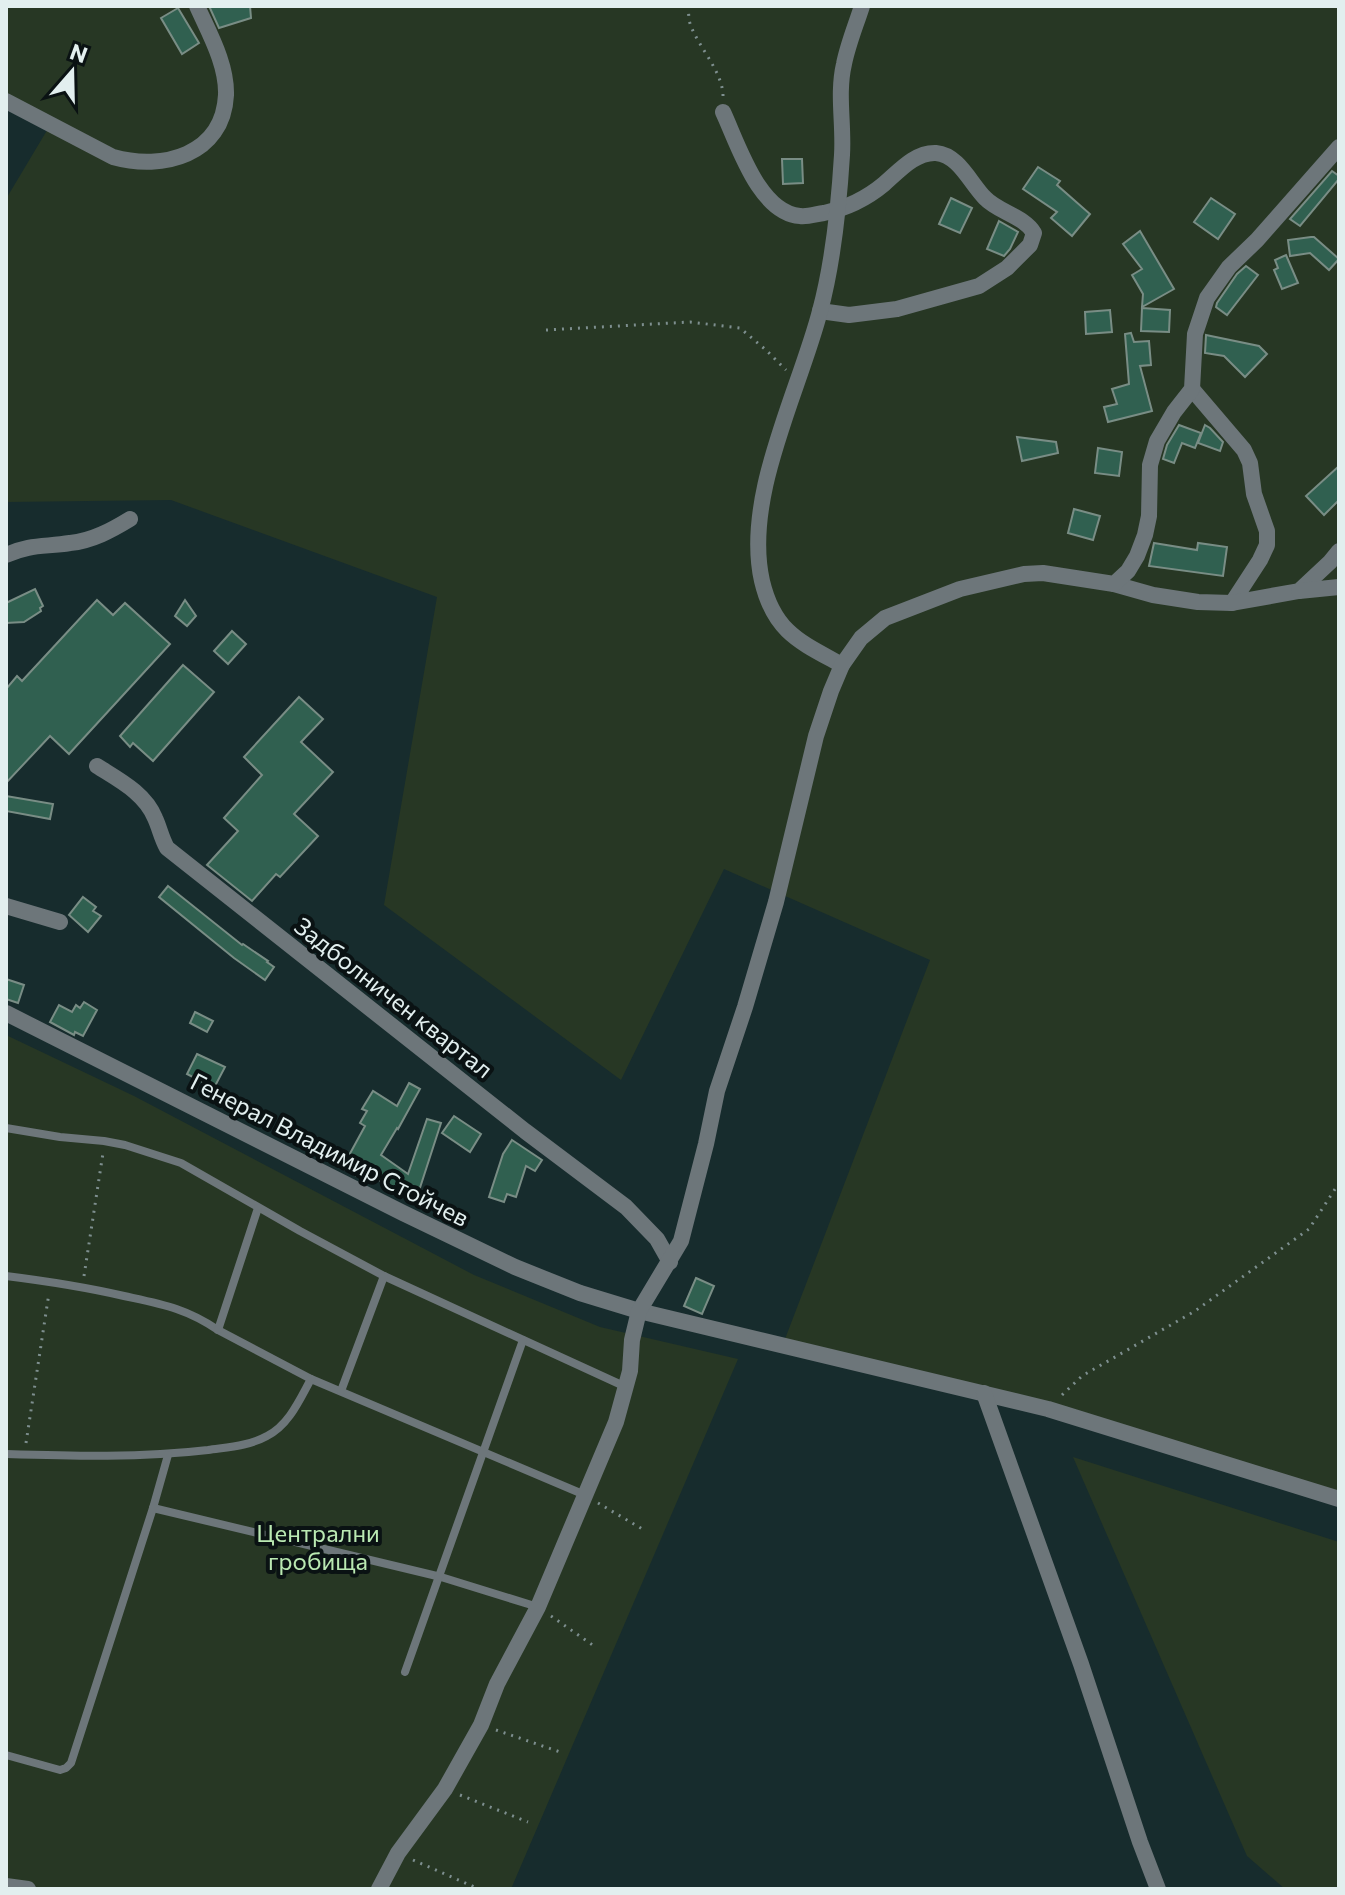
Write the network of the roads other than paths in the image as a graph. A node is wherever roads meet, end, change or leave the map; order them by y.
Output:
1 (197, 6) edge
2 (862, 6) edge
3 (6, 101) edge
4 (723, 112) road end
5 (1339, 147) edge
6 (836, 210) junction
7 (820, 311) junction
8 (1192, 389) junction
9 (130, 519) dead end
10 (1339, 551) edge
11 (6, 555) edge
12 (1114, 584) junction
13 (1339, 587) edge
14 (1299, 591) junction
15 (1232, 603) junction
16 (842, 665) junction
17 (97, 766) dead end
18 (6, 906) edge
19 (60, 922) dead end
20 (6, 1013) edge
21 (6, 1128) edge
22 (258, 1208) junction
23 (670, 1262) junction
24 (6, 1276) edge
25 (384, 1276) junction
26 (639, 1311) junction
27 (218, 1330) junction
28 (523, 1340) junction
29 (311, 1379) junction
30 (626, 1387) junction
31 (341, 1391) junction
32 (984, 1393) junction
33 (482, 1452) junction
34 (6, 1454) edge
35 (168, 1455) junction
36 (585, 1495) junction
37 (1339, 1499) edge
38 (153, 1508) junction
39 (441, 1577) junction
40 (538, 1607) junction
41 (405, 1672) dead end
42 (6, 1755) edge
43 (6, 1886) edge
44 (28, 1889) edge
45 (379, 1889) edge
46 (1158, 1889) edge

1 - 3 street
2 - 6 street
4 - 6 street
5 - 8 street
6 - 7 street
6 - 7 street
7 - 16 street
8 - 12 street
8 - 15 street
9 - 11 street
10 - 14 street
12 - 15 street
12 - 16 street
13 - 14 street
14 - 15 street
16 - 23 street
17 - 23 street, Задболничен квартал
18 - 19 street
20 - 26 street, Генерал Владимир Стойчев
21 - 22 lane
22 - 25 lane
22 - 27 lane
23 - 26 street
24 - 27 lane
25 - 28 lane
25 - 31 lane
26 - 30 street
26 - 32 street, Генерал Владимир Стойчев
27 - 29 lane
28 - 30 lane
28 - 33 lane
29 - 31 lane
29 - 35 lane
30 - 36 street
31 - 33 lane
32 - 37 street, Генерал Владимир Стойчев
32 - 46 street
33 - 36 lane
33 - 39 lane
34 - 35 lane
35 - 38 lane
36 - 40 street
38 - 39 lane
38 - 42 lane
39 - 40 lane
39 - 41 lane
40 - 45 street
43 - 44 street

